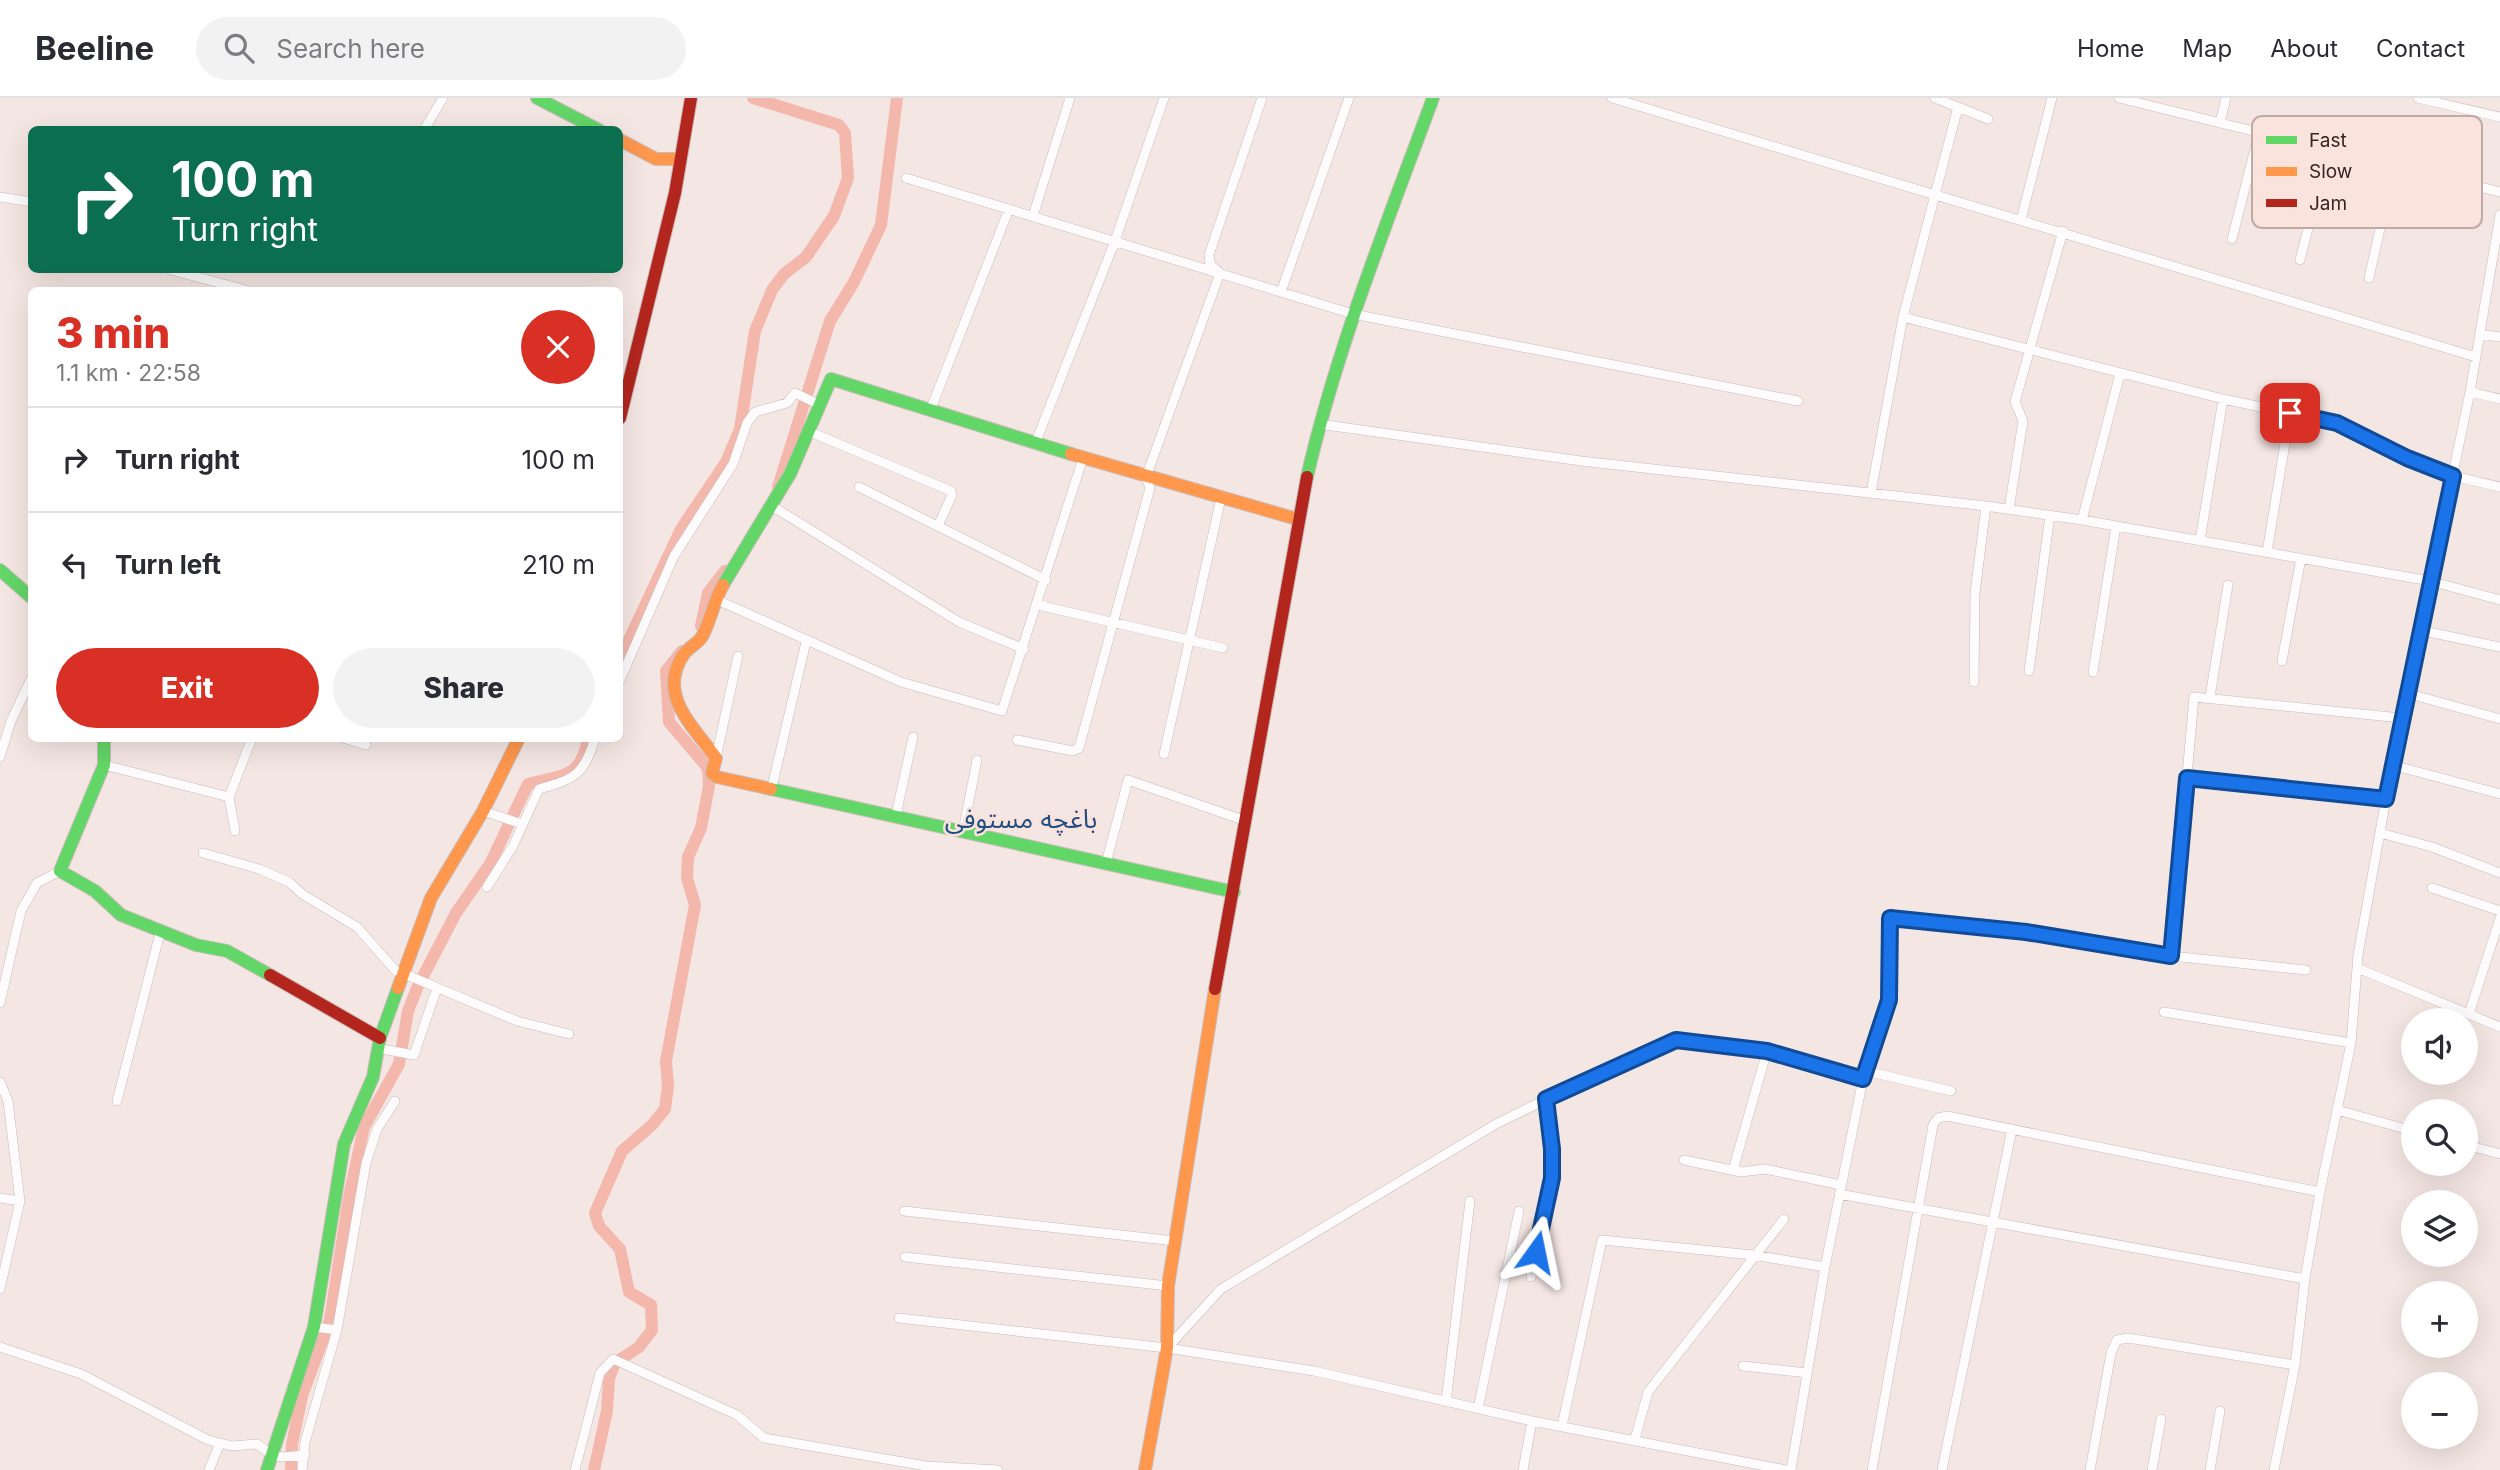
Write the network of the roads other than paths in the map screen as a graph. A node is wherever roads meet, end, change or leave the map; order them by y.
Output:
1 (443, 98) edge
2 (537, 98) edge
3 (691, 98) edge
4 (1070, 98) edge
5 (1164, 98) edge
6 (1262, 98) edge
7 (1349, 98) edge
8 (1433, 98) edge
9 (1612, 98) edge
10 (1935, 98) edge
11 (2052, 98) edge
12 (2119, 98) edge
13 (2226, 98) edge
14 (2418, 98) edge
15 (1958, 107) junction
16 (2500, 117) edge
17 (1988, 119) dead end
18 (2220, 123) junction
19 (426, 126) edge
20 (590, 126) edge
21 (2252, 131) edge
22 (623, 142) edge
23 (680, 159) junction
24 (2252, 160) edge
25 (906, 178) dead end
26 (2482, 188) edge
27 (2500, 192) edge
28 (1934, 196) junction
29 (0, 197) edge
30 (28, 201) edge
31 (1009, 209) junction
32 (2500, 215) edge
33 (1033, 216) junction
34 (2021, 220) junction
35 (2308, 228) edge
36 (2380, 228) edge
37 (2063, 231) junction
38 (2232, 239) dead end
39 (1115, 241) junction
40 (2300, 260) dead end
41 (182, 273) edge
42 (1220, 273) junction
43 (2369, 278) dead end
44 (235, 287) edge
45 (1281, 292) junction
46 (1353, 314) junction
47 (1903, 317) junction
48 (2480, 334) junction
49 (2500, 337) edge
50 (2030, 349) junction
51 (2476, 357) junction
52 (2120, 374) junction
53 (2470, 393) junction
54 (2223, 399) junction
55 (2500, 399) edge
56 (1798, 401) dead end
57 (818, 404) junction
58 (623, 406) edge
59 (930, 411) junction
60 (2290, 413) junction
61 (1318, 424) junction
62 (808, 431) junction
63 (1035, 444) junction
64 (1083, 458) junction
65 (2453, 476) junction
66 (1146, 477) junction
67 (859, 487) dead end
68 (2500, 487) edge
69 (1871, 493) junction
70 (1221, 498) junction
71 (772, 506) junction
72 (1986, 506) junction
73 (2009, 509) junction
74 (2050, 515) junction
75 (1297, 519) junction
76 (2082, 520) junction
77 (937, 526) junction
78 (2116, 526) junction
79 (2200, 541) junction
80 (2267, 552) junction
81 (2301, 558) junction
82 (0, 570) edge
83 (1046, 580) junction
84 (2430, 581) junction
85 (2228, 585) dead end
86 (28, 594) edge
87 (715, 599) junction
88 (2500, 600) edge
89 (1038, 605) junction
90 (1113, 621) junction
91 (2419, 630) junction
92 (1189, 640) junction
93 (806, 642) junction
94 (2500, 647) edge
95 (1024, 649) junction
96 (1223, 649) dead end
97 (738, 656) dead end
98 (2283, 661) dead end
99 (2029, 671) dead end
100 (2092, 672) dead end
101 (623, 673) edge
102 (1974, 682) dead end
103 (28, 685) edge
104 (2406, 693) junction
105 (2210, 697) junction
106 (2400, 718) junction
107 (2500, 719) edge
108 (913, 737) dead end
109 (1017, 740) dead end
110 (104, 742) edge
111 (250, 742) edge
112 (356, 742) edge
113 (517, 742) edge
114 (594, 742) edge
115 (366, 745) dead end
116 (1164, 754) dead end
117 (0, 757) edge
118 (716, 758) junction
119 (977, 760) dead end
120 (104, 765) junction
121 (2392, 765) junction
122 (2187, 778) junction
123 (772, 788) junction
124 (2500, 794) edge
125 (229, 797) junction
126 (2386, 799) junction
127 (483, 811) junction
128 (896, 815) junction
129 (1246, 821) junction
130 (522, 824) junction
131 (235, 831) dead end
132 (963, 831) junction
133 (2380, 833) junction
134 (203, 853) dead end
135 (1106, 863) junction
136 (60, 871) junction
137 (2500, 873) edge
138 (487, 887) dead end
139 (2432, 888) dead end
140 (1234, 892) junction
141 (2500, 911) edge
142 (2500, 918) edge
143 (160, 933) junction
144 (2171, 956) junction
145 (2357, 968) junction
146 (2306, 970) dead end
147 (410, 975) junction
148 (434, 985) junction
149 (0, 1003) edge
150 (2454, 1008) edge
151 (2471, 1008) edge
152 (2164, 1012) dead end
153 (2478, 1018) edge
154 (2500, 1027) edge
155 (569, 1034) dead end
156 (2351, 1043) junction
157 (384, 1046) junction
158 (1767, 1051) junction
159 (1864, 1075) junction
160 (0, 1082) edge
161 (1951, 1091) dead end
162 (1546, 1099) junction
163 (117, 1101) dead end
164 (395, 1101) dead end
165 (2337, 1110) junction
166 (2401, 1128) edge
167 (2012, 1129) junction
168 (2478, 1148) edge
169 (2500, 1154) edge
170 (1684, 1160) dead end
171 (1733, 1170) junction
172 (1840, 1190) junction
173 (2320, 1192) junction
174 (0, 1198) edge
175 (20, 1200) junction
176 (1470, 1201) dead end
177 (1916, 1209) junction
178 (904, 1211) dead end
179 (1519, 1211) dead end
180 (1784, 1219) dead end
181 (1994, 1222) junction
182 (1175, 1241) junction
183 (5, 1247) edge
184 (1753, 1255) junction
185 (905, 1256) dead end
186 (1825, 1267) junction
187 (1531, 1277) dead end
188 (2305, 1279) junction
189 (1168, 1286) junction
190 (0, 1289) edge
191 (899, 1318) dead end
192 (318, 1328) junction
193 (337, 1331) junction
194 (0, 1347) edge
195 (1167, 1348) junction
196 (2295, 1365) junction
197 (1743, 1366) dead end
198 (1807, 1373) junction
199 (1446, 1402) junction
200 (1478, 1409) junction
201 (2220, 1411) dead end
202 (2161, 1419) dead end
203 (1532, 1421) junction
204 (1562, 1426) junction
205 (1635, 1439) junction
206 (220, 1443) junction
207 (277, 1456) junction
208 (302, 1456) junction
209 (926, 1468) edge
210 (1768, 1468) edge
211 (209, 1470) edge
212 (267, 1470) edge
213 (302, 1470) edge
214 (575, 1470) edge
215 (998, 1470) edge
216 (1145, 1470) edge
217 (1523, 1470) edge
218 (1786, 1470) edge
219 (1791, 1470) edge
220 (1872, 1470) edge
221 (1942, 1470) edge
222 (2090, 1470) edge
223 (2152, 1470) edge
224 (2210, 1470) edge
225 (2274, 1470) edge

1 - 19 street
2 - 20 street
3 - 23 street
4 - 33 street
5 - 39 street
6 - 42 street
7 - 45 street
8 - 46 street
9 - 28 street
10 - 15 street
11 - 34 street
12 - 18 street
13 - 18 street
14 - 16 street
15 - 17 street
15 - 28 street
18 - 21 street
22 - 23 street
23 - 58 street
24 - 38 street
25 - 31 street
26 - 27 street
28 - 34 street
28 - 47 street
29 - 30 street
31 - 33 street
31 - 59 street
32 - 48 street
33 - 39 street
34 - 37 street
35 - 40 street
36 - 43 street
37 - 50 street
37 - 51 street
39 - 42 street
39 - 63 street
41 - 44 street
42 - 45 street
42 - 66 street
45 - 46 street
46 - 56 street
46 - 61 street
47 - 50 street
47 - 69 street
48 - 49 street
48 - 51 street
50 - 52 street
50 - 73 street
51 - 53 street
52 - 54 street
52 - 76 street
53 - 55 street
53 - 65 street
54 - 60 street
54 - 79 street
57 - 59 street
57 - 62 street
57 - 101 street
59 - 63 street
60 - 65 street
60 - 80 street
61 - 69 street
61 - 75 street
62 - 71 street
62 - 77 street
63 - 64 street
64 - 66 street
64 - 83 street
65 - 68 street
65 - 84 street
66 - 70 street
66 - 90 street
67 - 77 street
69 - 72 street
70 - 75 street
70 - 92 street
71 - 87 street
71 - 95 street
72 - 73 street
72 - 102 street
73 - 74 street
74 - 76 street
74 - 99 street
75 - 129 street
76 - 78 street
77 - 83 street
78 - 79 street
78 - 100 street
79 - 80 street
80 - 81 street
81 - 84 street
81 - 98 street
82 - 86 street
83 - 89 street
84 - 88 street
84 - 91 street
85 - 105 street
87 - 93 street
87 - 118 street
89 - 90 street
89 - 95 street
90 - 92 street
90 - 109 street
91 - 94 street
91 - 104 street
92 - 96 street
92 - 116 street
93 - 95 street
93 - 123 street
97 - 118 street
103 - 117 street
104 - 106 street
104 - 107 street
105 - 106 street
105 - 122 street
106 - 121 street
108 - 128 street
110 - 120 street
111 - 125 street
112 - 115 street
113 - 127 street
114 - 130 street
118 - 123 street
119 - 132 street
120 - 125 street
120 - 136 street
121 - 124 street
121 - 126 street
122 - 126 street
122 - 144 street
123 - 128 street
125 - 131 street
126 - 133 street
127 - 130 street
127 - 147 street
128 - 132 street
129 - 135 street
129 - 140 street
130 - 138 street
132 - 135 street
133 - 137 street
133 - 145 street
134 - 147 street
135 - 140 street
136 - 143 street
136 - 149 street
139 - 141 street
140 - 182 street
142 - 151 street
143 - 157 street
143 - 163 street
144 - 146 street
144 - 159 street
145 - 150 street
145 - 156 street
147 - 148 street
147 - 157 street
148 - 155 street
148 - 157 street
152 - 156 street
153 - 154 street
156 - 165 street
157 - 192 street
158 - 159 street
158 - 162 street
158 - 171 street
159 - 161 street
159 - 172 street
160 - 175 street
162 - 187 street
162 - 195 street
164 - 193 street
165 - 166 street
165 - 173 street
167 - 173 street
167 - 177 street
167 - 181 street
168 - 169 street
170 - 171 street
171 - 172 street
172 - 177 street
172 - 186 street
173 - 188 street
174 - 175 street
175 - 183 street
176 - 199 street
177 - 181 street
177 - 220 street
178 - 182 street
179 - 200 street
180 - 184 street
181 - 188 street
181 - 221 street
182 - 189 street
183 - 190 street
184 - 186 street
184 - 204 street
184 - 205 street
185 - 189 street
186 - 198 street
188 - 196 street
189 - 195 street
191 - 195 street
192 - 193 street
192 - 207 street
193 - 208 street
194 - 206 street
195 - 199 street
195 - 216 street
196 - 222 street
196 - 225 street
197 - 198 street
198 - 219 street
199 - 200 street
200 - 203 street
201 - 224 street
202 - 223 street
203 - 204 street
203 - 217 street
204 - 205 street
205 - 210 street
206 - 207 street
206 - 211 street
207 - 208 street
207 - 212 street
208 - 213 street
209 - 214 street
209 - 215 street
210 - 218 street

